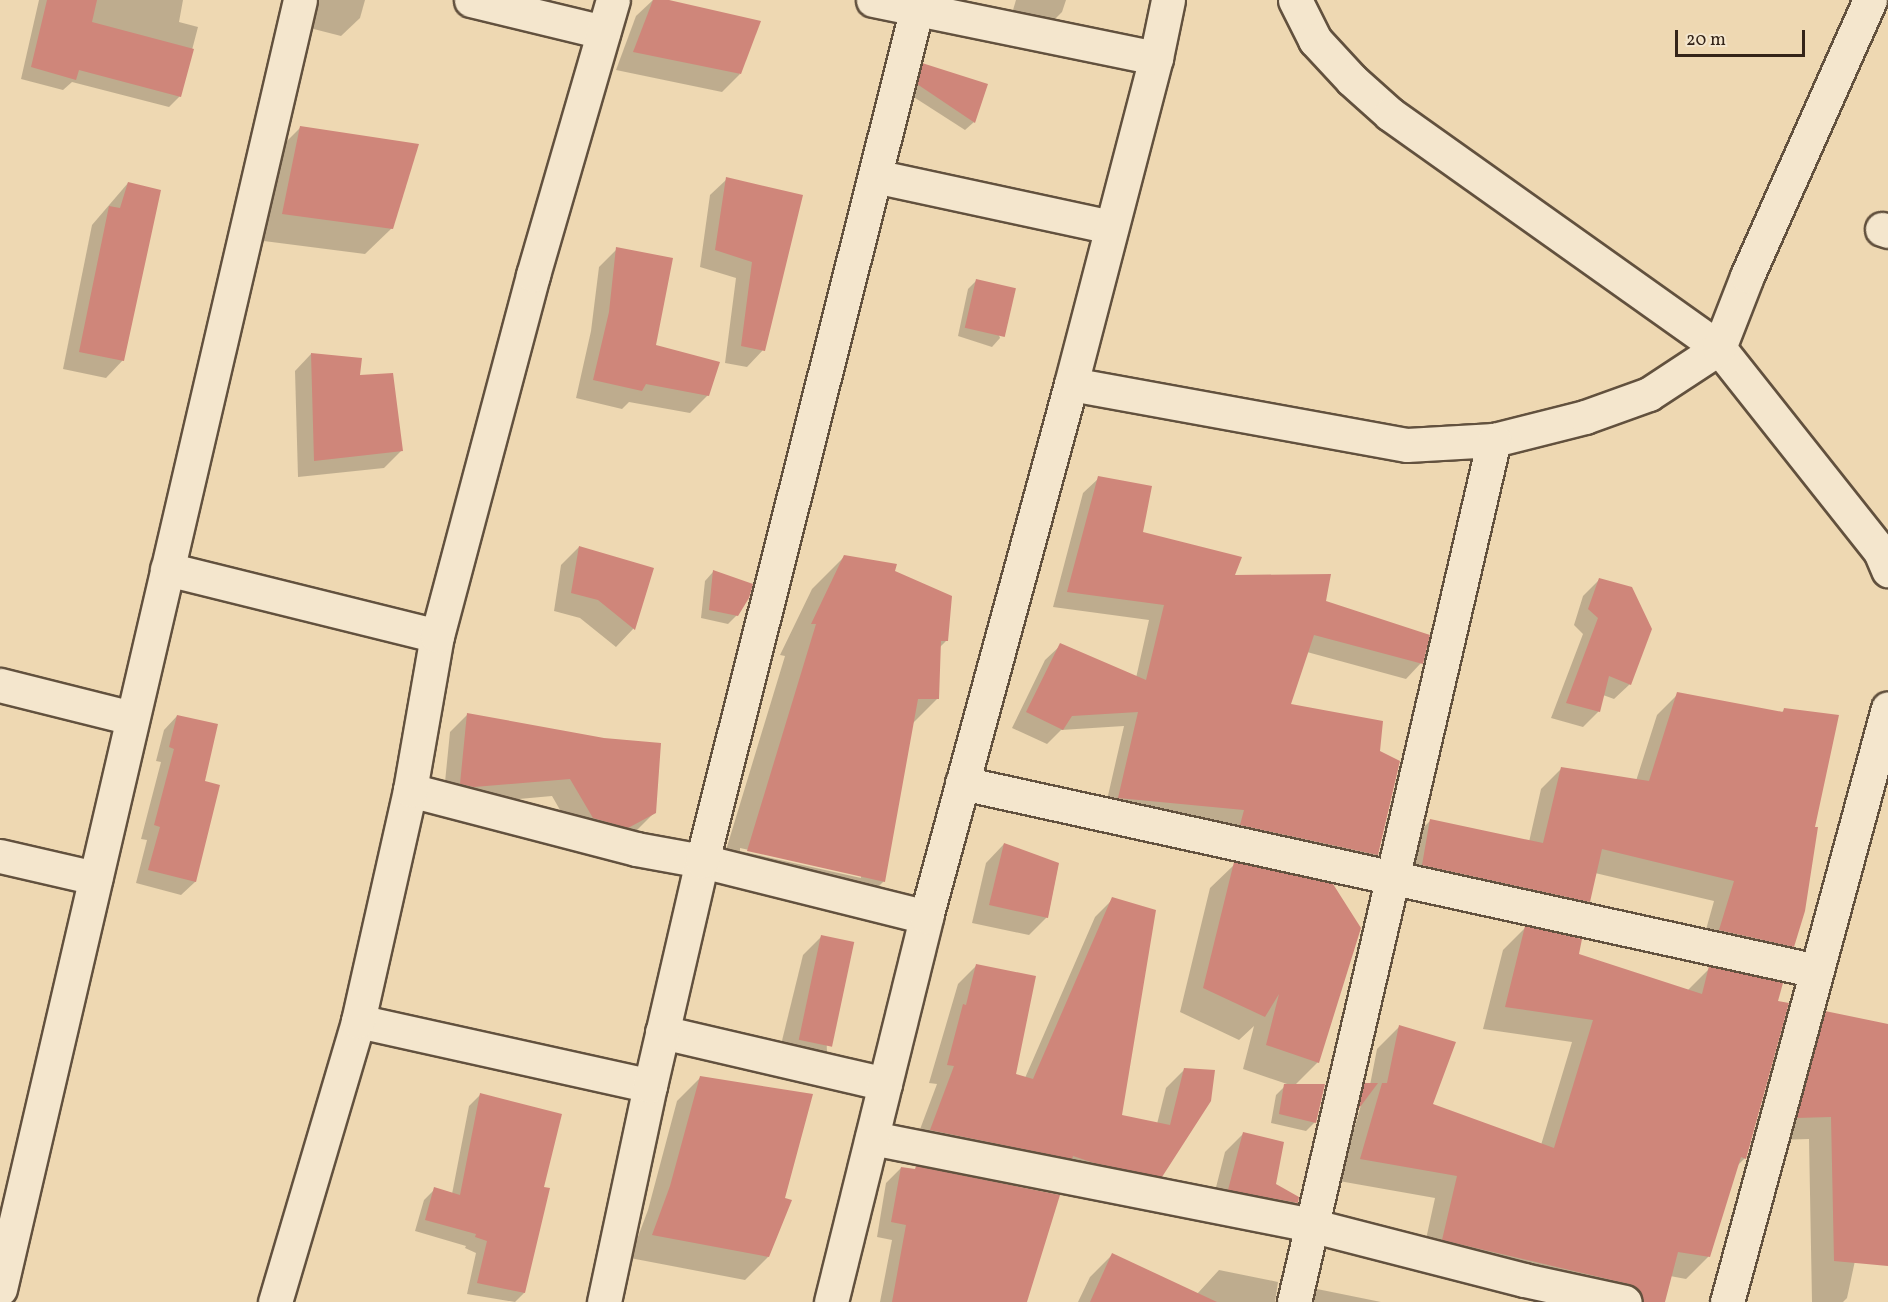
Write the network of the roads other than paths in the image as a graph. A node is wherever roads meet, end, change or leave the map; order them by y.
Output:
1 (300, 0) edge
2 (471, 0) edge
3 (614, 0) edge
4 (873, 0) edge
5 (1168, 0) edge
6 (1295, 0) edge
7 (1870, 0) edge
8 (918, 4) edge
9 (603, 32) junction
10 (1156, 58) junction
11 (875, 176) junction
12 (1110, 227) junction
13 (1719, 348) junction
14 (1071, 384) junction
15 (1494, 440) junction
16 (1885, 558) edge
17 (167, 569) junction
18 (437, 636) junction
19 (0, 685) edge
20 (1888, 708) edge
21 (132, 718) junction
22 (962, 783) junction
23 (410, 790) junction
24 (0, 856) edge
25 (702, 861) junction
26 (1391, 877) junction
27 (95, 878) junction
28 (926, 917) junction
29 (1817, 971) junction
30 (358, 1021) junction
31 (662, 1032) junction
32 (885, 1084) junction
33 (650, 1086) junction
34 (872, 1138) junction
35 (1310, 1225) junction
36 (0, 1289) edge
37 (275, 1302) edge
38 (604, 1302) edge
39 (831, 1302) edge
40 (1294, 1302) edge
41 (1624, 1302) edge
42 (1727, 1302) edge

1 - 17 street
2 - 9 street
3 - 9 street
4 - 8 street
5 - 10 street
6 - 13 street
7 - 13 street
8 - 10 street
8 - 11 street
9 - 18 street
10 - 12 street
11 - 12 street
11 - 25 street
12 - 14 street
13 - 15 street
13 - 16 street
14 - 15 street
14 - 22 street
15 - 26 street
17 - 18 street
17 - 21 street
18 - 23 street
19 - 21 street
20 - 29 street
21 - 27 street
22 - 26 street
22 - 28 street
23 - 25 street
23 - 30 street
24 - 27 street
25 - 28 street
25 - 31 street
26 - 29 street
26 - 35 street
27 - 36 street
28 - 32 street
29 - 42 street
30 - 33 street
30 - 37 street
31 - 32 street
31 - 33 street
32 - 34 street
33 - 38 street
34 - 35 street
34 - 39 street
35 - 40 street
35 - 41 street

